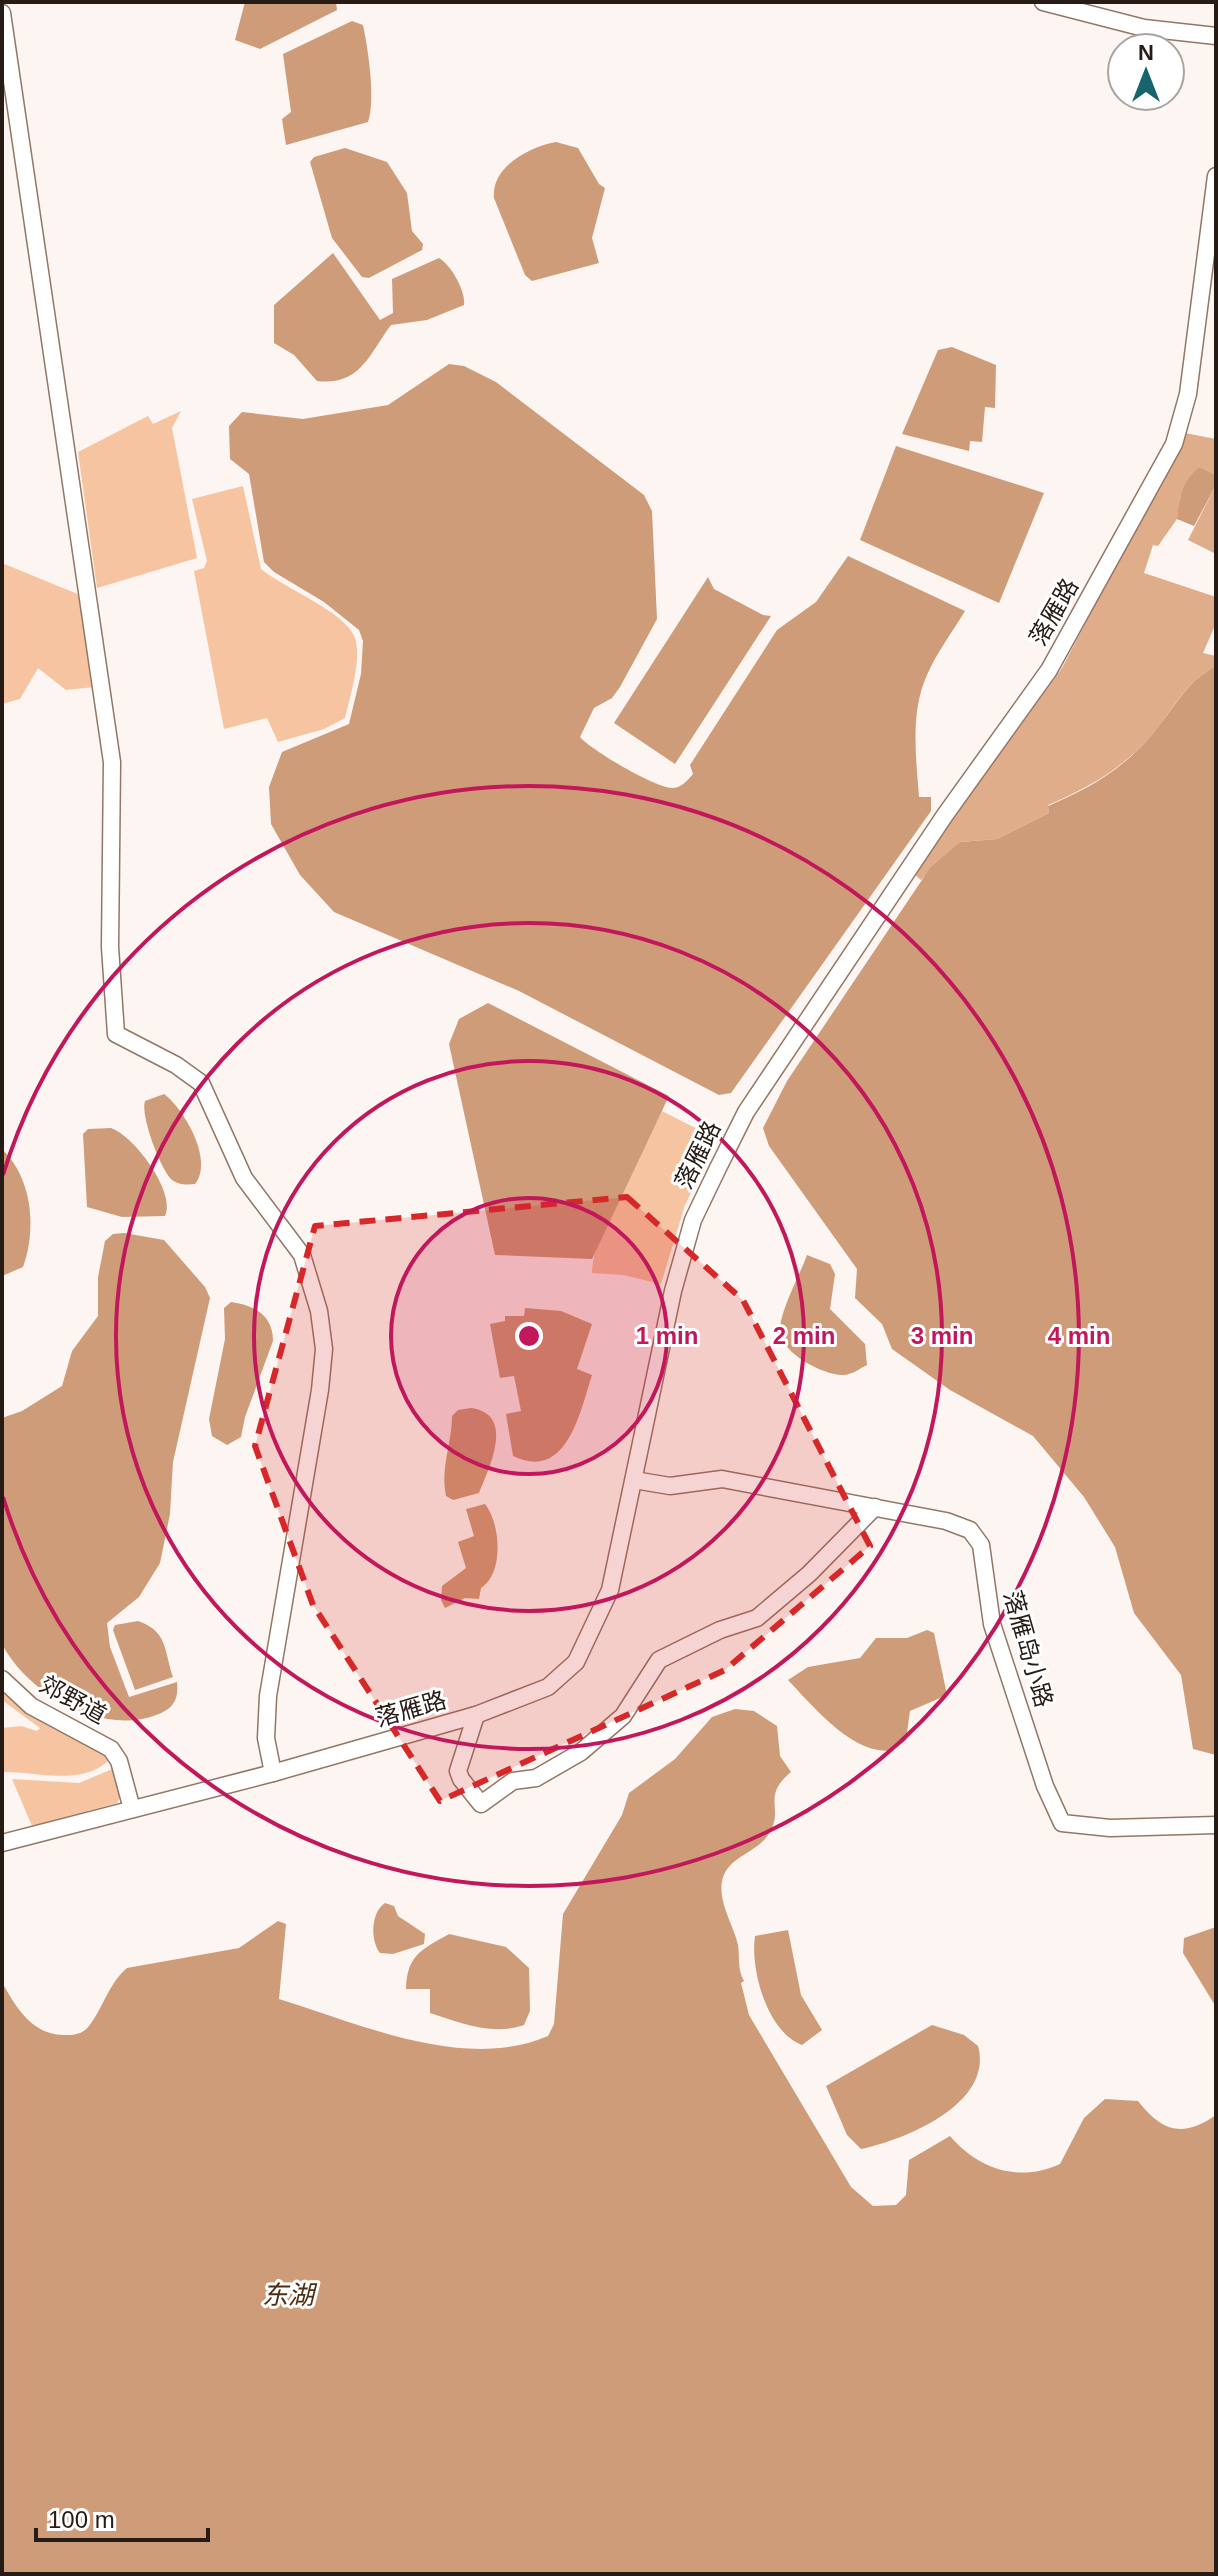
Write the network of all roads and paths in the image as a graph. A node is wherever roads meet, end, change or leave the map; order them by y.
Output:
1 (1043, 2) edge
2 (2, 13) edge
3 (1216, 36) edge
4 (1216, 176) edge
5 (634, 1480) junction
6 (875, 1507) junction
7 (2, 1679) edge
8 (476, 1715) junction
9 (273, 1773) junction
10 (132, 1809) junction
11 (1216, 1825) edge
12 (2, 1843) edge

1 - 3 street
2 - 9 street
4 - 5 street, 落雁路
5 - 6 street, 落雁岛小路
5 - 8 street, 落雁路
6 - 8 street
6 - 11 street, 落雁岛小路
7 - 10 street, 郊野道
8 - 9 street, 落雁路
9 - 10 street, 落雁路
10 - 12 street, 落雁路

